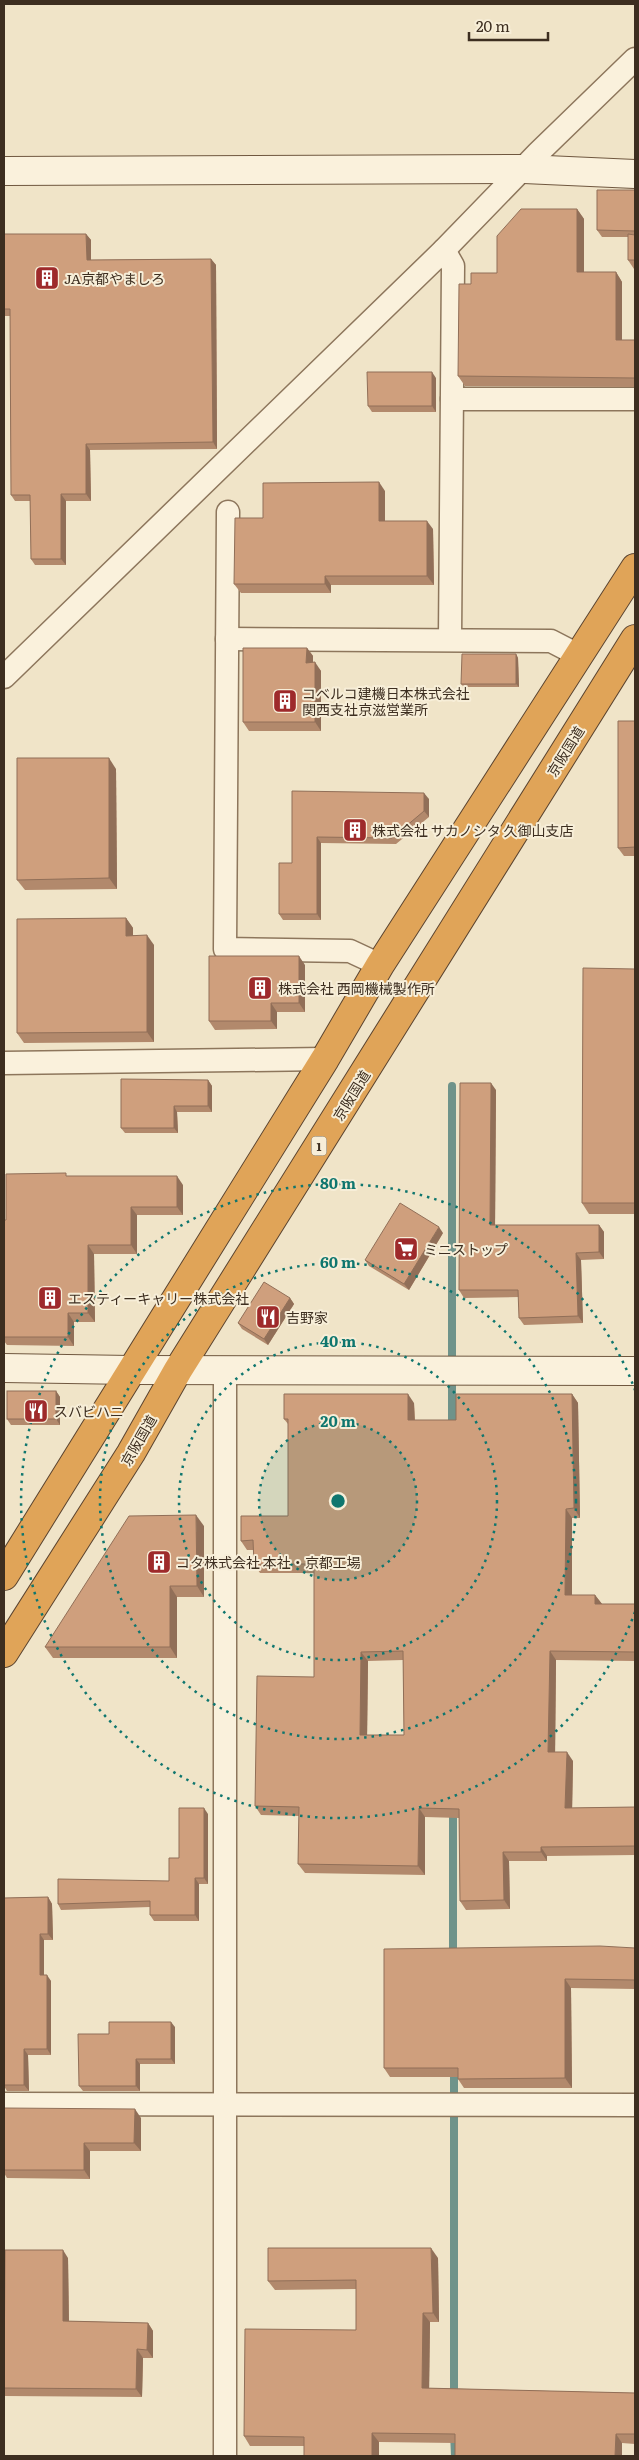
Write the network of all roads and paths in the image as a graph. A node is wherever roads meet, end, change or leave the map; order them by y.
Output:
1 (635, 59) edge
2 (524, 169) junction
3 (4, 171) edge
4 (635, 174) edge
5 (444, 250) junction
6 (452, 399) junction
7 (635, 399) edge
8 (228, 512) dead end
9 (635, 568) edge
10 (227, 639) junction
11 (450, 639) junction
12 (635, 639) edge
13 (580, 656) junction
14 (4, 677) edge
15 (380, 965) junction
16 (325, 1059) junction
17 (4, 1063) edge
18 (4, 1368) edge
19 (131, 1370) junction
20 (178, 1370) junction
21 (226, 1370) junction
22 (635, 1371) edge
23 (4, 1576) edge
24 (4, 1653) edge
25 (4, 2104) edge
26 (635, 2104) edge
27 (225, 2105) junction
28 (225, 2456) edge

1 - 2 street
2 - 3 street
2 - 4 street
2 - 5 street
5 - 6 street
5 - 14 street
6 - 7 street
6 - 11 street
8 - 10 street
9 - 13 highway
10 - 11 street
10 - 15 street
11 - 13 street
12 - 20 highway, 京阪国道 / 1
13 - 15 highway
15 - 16 highway
16 - 17 street
16 - 19 highway
18 - 19 street
19 - 20 street
19 - 23 highway
20 - 21 street
20 - 24 highway, 京阪国道 / 1
21 - 22 street
21 - 27 street
25 - 27 street
26 - 27 street
27 - 28 street

